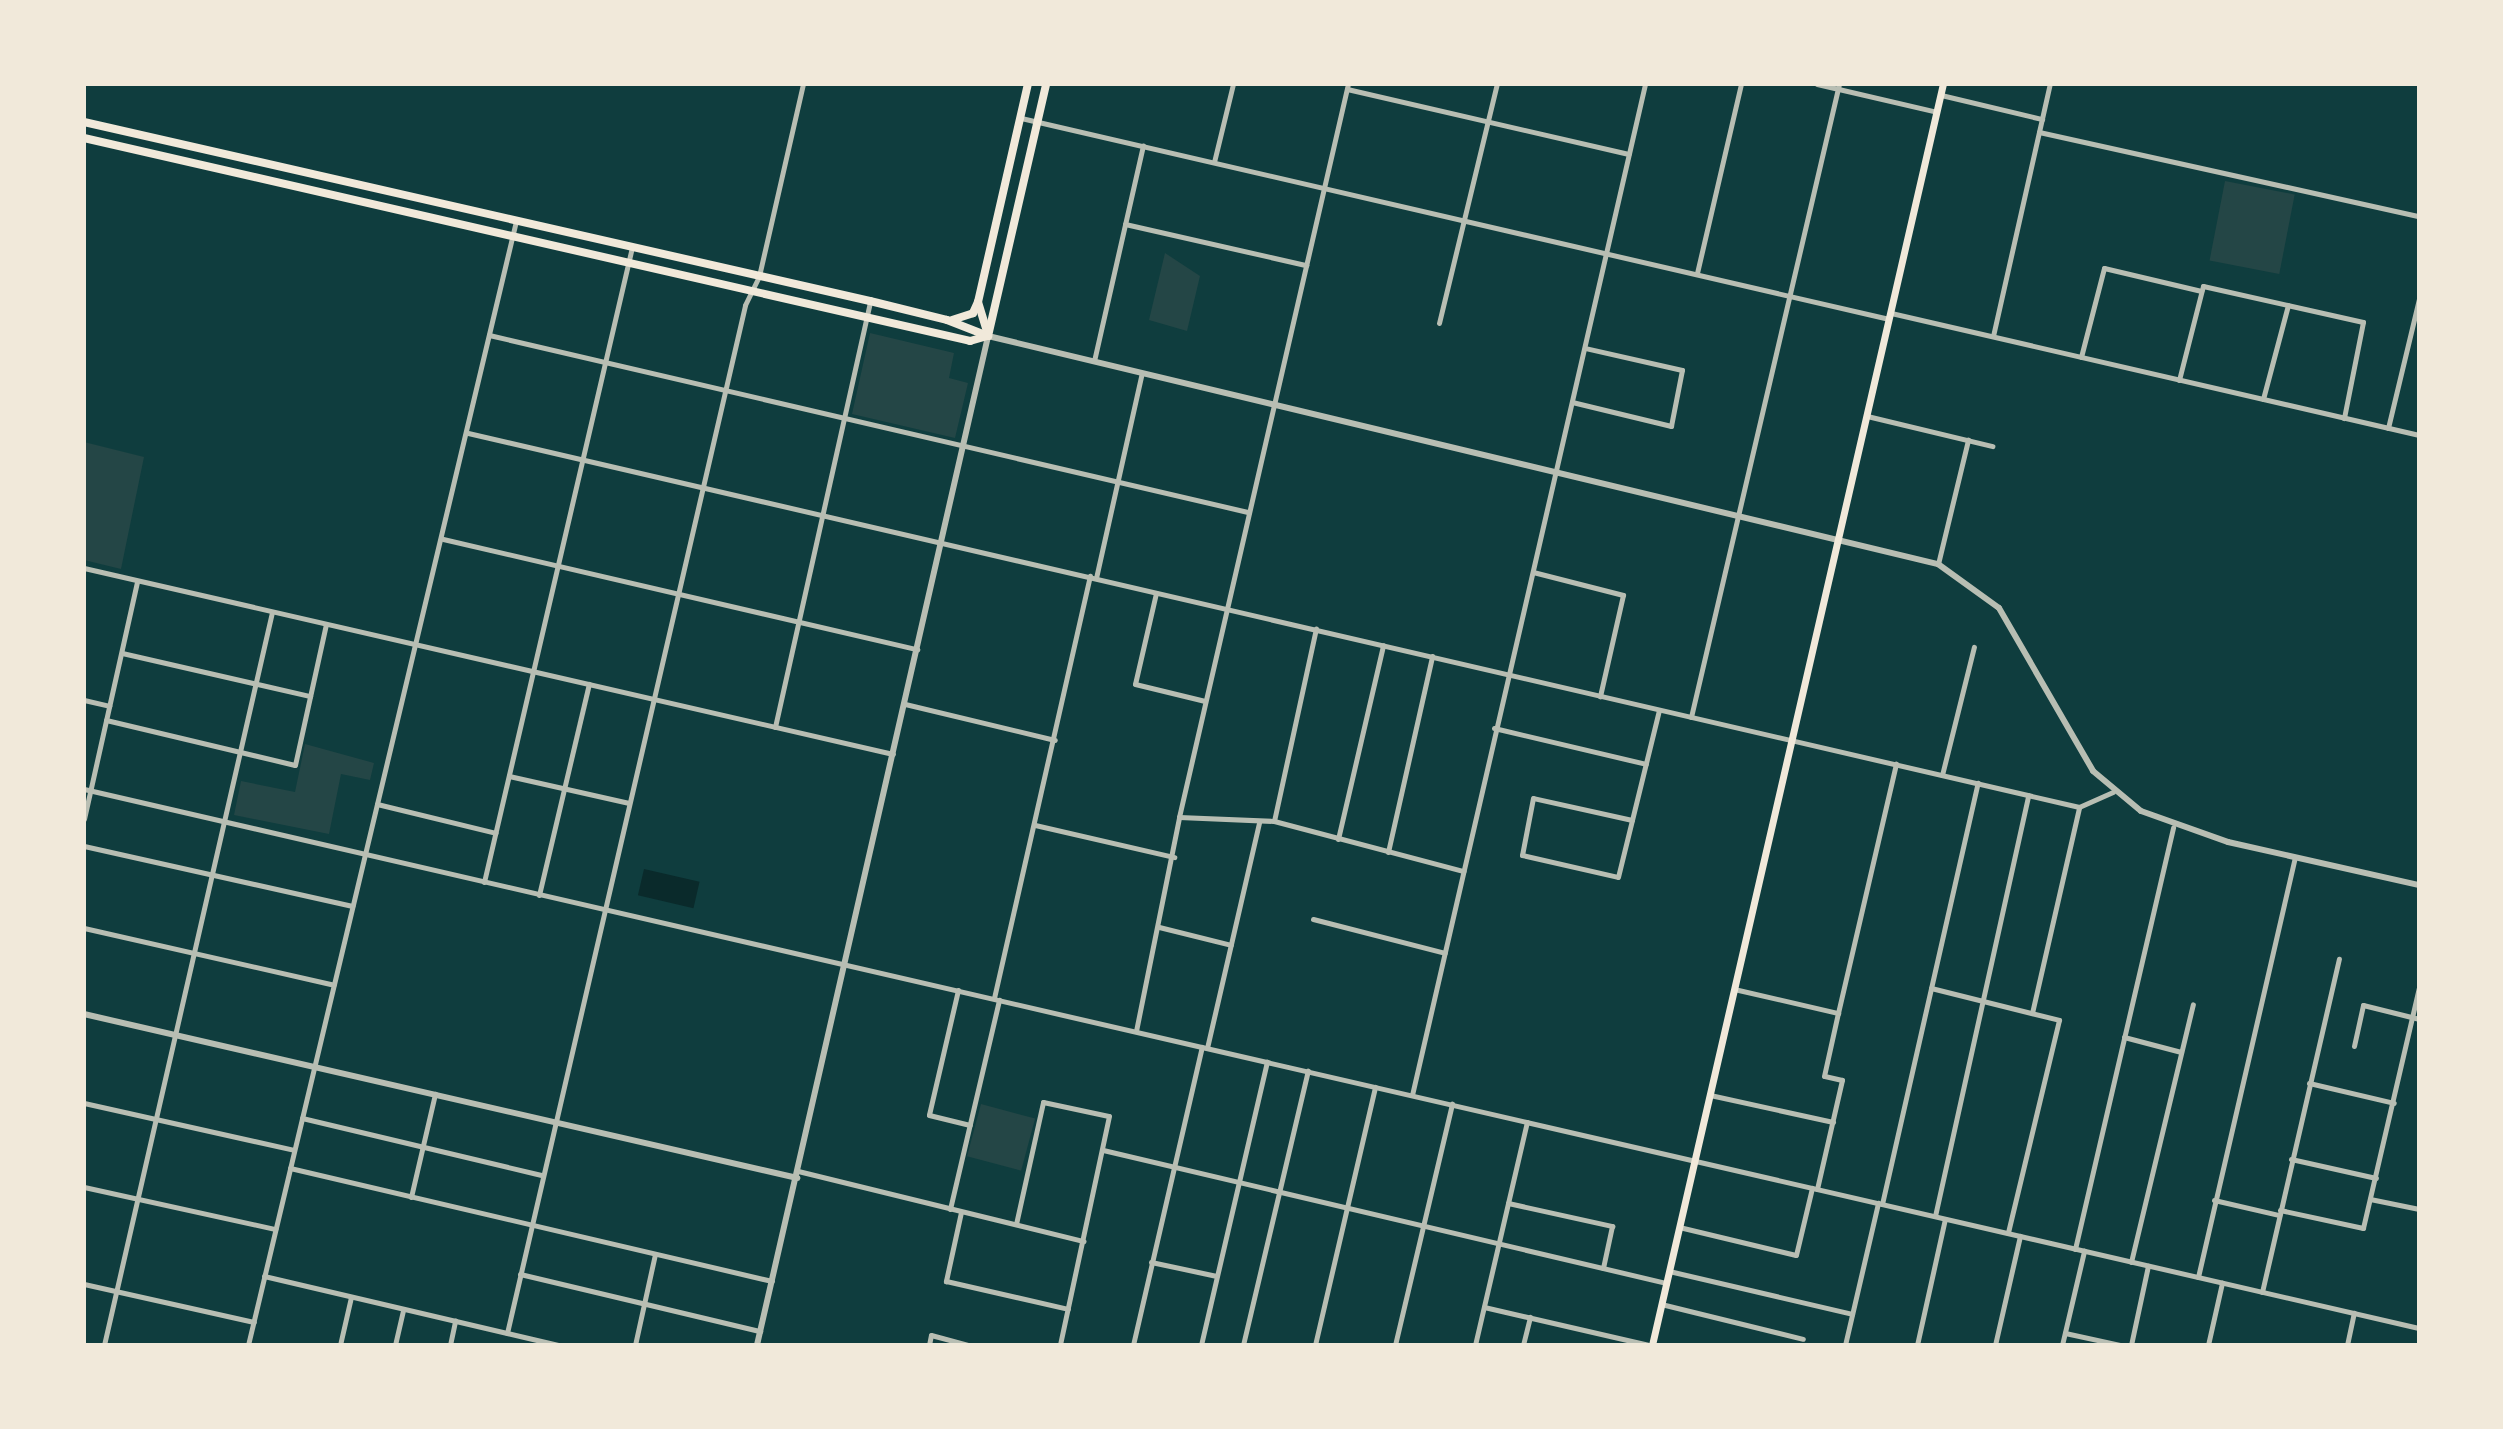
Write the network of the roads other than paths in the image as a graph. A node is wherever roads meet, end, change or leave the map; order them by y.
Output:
1 (803, 84) edge
2 (1028, 84) edge
3 (1046, 84) edge
4 (1233, 84) edge
5 (1497, 84) edge
6 (1645, 84) edge
7 (1741, 84) edge
8 (1817, 84) edge
9 (1943, 84) edge
10 (2050, 84) edge
11 (1838, 86) edge
12 (1348, 87) edge
13 (1941, 95) junction
14 (1937, 112) junction
15 (1020, 118) junction
16 (2042, 119) junction
17 (1489, 121) junction
18 (84, 122) edge
19 (1037, 122) junction
20 (2039, 132) junction
21 (84, 138) edge
22 (1143, 146) junction
23 (1629, 154) junction
24 (1214, 162) junction
25 (1325, 188) junction
26 (2419, 216) edge
27 (1465, 220) junction
28 (516, 221) junction
29 (1125, 224) junction
30 (512, 236) junction
31 (632, 247) junction
32 (1606, 251) junction
33 (629, 262) junction
34 (1306, 265) junction
35 (1697, 273) junction
36 (759, 276) junction
37 (748, 290) junction
38 (2201, 291) junction
39 (1787, 294) junction
40 (2419, 299) edge
41 (870, 301) junction
42 (978, 302) junction
43 (2288, 305) junction
44 (1890, 316) junction
45 (866, 317) junction
46 (947, 320) junction
47 (1439, 323) dead end
48 (489, 335) junction
49 (988, 336) junction
50 (1993, 336) junction
51 (1585, 348) junction
52 (2081, 357) junction
53 (1094, 361) junction
54 (604, 362) junction
55 (1142, 373) junction
56 (2179, 380) junction
57 (725, 389) junction
58 (2263, 399) junction
59 (1572, 402) junction
60 (1275, 404) junction
61 (1867, 416) junction
62 (846, 418) junction
63 (2344, 418) junction
64 (2388, 428) junction
65 (468, 433) junction
66 (2419, 435) edge
67 (1968, 440) junction
68 (1992, 446) dead end
69 (965, 447) junction
70 (582, 461) junction
71 (1556, 470) junction
72 (1118, 482) junction
73 (701, 489) junction
74 (1248, 512) junction
75 (1737, 514) junction
76 (823, 516) junction
77 (1839, 537) junction
78 (443, 539) junction
79 (942, 544) junction
80 (1938, 564) junction
81 (557, 566) junction
82 (84, 568) edge
83 (1533, 572) junction
84 (1093, 577) junction
85 (137, 581) junction
86 (677, 593) junction
87 (1156, 593) junction
88 (1227, 608) junction
89 (272, 612) junction
90 (797, 621) junction
91 (326, 624) junction
92 (1316, 629) junction
93 (415, 645) junction
94 (1383, 645) junction
95 (1974, 647) dead end
96 (919, 649) junction
97 (122, 653) junction
98 (1432, 656) junction
99 (534, 671) junction
100 (1507, 674) junction
101 (256, 684) junction
102 (589, 684) junction
103 (310, 696) junction
104 (1600, 696) junction
105 (652, 699) junction
106 (84, 700) edge
107 (1205, 701) junction
108 (905, 704) junction
109 (109, 706) junction
110 (1659, 710) junction
111 (1691, 717) junction
112 (106, 720) junction
113 (775, 727) junction
114 (1494, 728) junction
115 (1055, 740) junction
116 (1792, 740) junction
117 (241, 752) junction
118 (894, 754) junction
119 (1646, 764) junction
120 (1896, 764) junction
121 (1942, 775) junction
122 (509, 776) junction
123 (1978, 783) junction
124 (564, 788) junction
125 (87, 790) edge
126 (2113, 792) junction
127 (2028, 795) junction
128 (629, 803) junction
129 (377, 804) junction
130 (2079, 807) junction
131 (1179, 817) junction
132 (84, 819) edge
133 (1632, 820) junction
134 (1274, 821) junction
135 (225, 822) junction
136 (1259, 822) junction
137 (1035, 825) junction
138 (2173, 827) junction
139 (496, 833) junction
140 (1338, 839) junction
141 (84, 846) edge
142 (1388, 852) junction
143 (365, 853) junction
144 (1174, 857) junction
145 (2295, 857) junction
146 (1463, 871) junction
147 (212, 875) junction
148 (484, 882) junction
149 (2419, 885) edge
150 (539, 895) junction
151 (352, 906) junction
152 (604, 908) junction
153 (1313, 919) dead end
154 (1159, 927) junction
155 (84, 928) edge
156 (1231, 945) junction
157 (194, 952) junction
158 (1445, 953) junction
159 (2339, 959) dead end
160 (845, 964) junction
161 (334, 985) junction
162 (1931, 988) junction
163 (2419, 988) edge
164 (1734, 989) junction
165 (958, 990) junction
166 (996, 999) junction
167 (1982, 1001) junction
168 (2193, 1004) dead end
169 (1838, 1013) junction
170 (2032, 1013) junction
171 (84, 1014) edge
172 (2415, 1018) edge
173 (1136, 1031) junction
174 (176, 1036) junction
175 (2124, 1037) junction
176 (2354, 1046) dead end
177 (1204, 1047) junction
178 (2181, 1052) junction
179 (1267, 1062) junction
180 (314, 1066) junction
181 (1308, 1071) junction
182 (2309, 1083) junction
183 (1375, 1087) junction
184 (435, 1094) junction
185 (1412, 1095) junction
186 (1710, 1095) junction
187 (84, 1103) edge
188 (2394, 1103) junction
189 (1452, 1104) junction
190 (302, 1118) junction
191 (157, 1120) junction
192 (554, 1122) junction
193 (1527, 1122) junction
194 (1833, 1122) junction
195 (970, 1125) junction
196 (423, 1147) junction
197 (294, 1150) junction
198 (1103, 1150) junction
199 (2291, 1159) junction
200 (1695, 1161) junction
201 (1174, 1167) junction
202 (290, 1168) junction
203 (798, 1174) junction
204 (542, 1175) junction
205 (2376, 1178) junction
206 (1239, 1182) junction
207 (84, 1187) edge
208 (1814, 1188) junction
209 (1279, 1192) junction
210 (411, 1197) junction
211 (138, 1199) junction
212 (2370, 1199) junction
213 (2214, 1200) junction
214 (1508, 1203) junction
215 (1880, 1204) junction
216 (1347, 1208) junction
217 (950, 1209) junction
218 (2419, 1209) edge
219 (961, 1212) junction
220 (2280, 1213) junction
221 (1935, 1216) junction
222 (1945, 1219) junction
223 (1016, 1224) junction
224 (531, 1225) junction
225 (1423, 1227) junction
226 (1679, 1227) junction
227 (275, 1229) junction
228 (2008, 1233) junction
229 (2020, 1236) junction
230 (1084, 1241) junction
231 (1499, 1245) junction
232 (2075, 1249) junction
233 (2084, 1251) junction
234 (655, 1254) junction
235 (1151, 1262) junction
236 (2131, 1262) junction
237 (2148, 1266) junction
238 (1603, 1268) junction
239 (1669, 1271) junction
240 (520, 1274) junction
241 (264, 1276) junction
242 (1217, 1276) junction
243 (2198, 1277) junction
244 (772, 1281) junction
245 (1666, 1283) junction
246 (2222, 1283) junction
247 (84, 1284) edge
248 (116, 1292) junction
249 (2262, 1292) junction
250 (351, 1297) junction
251 (644, 1304) junction
252 (1661, 1304) junction
253 (1484, 1307) junction
254 (403, 1309) junction
255 (1068, 1309) junction
256 (2354, 1313) junction
257 (1852, 1314) junction
258 (1530, 1317) junction
259 (455, 1321) junction
260 (254, 1322) junction
261 (2419, 1328) edge
262 (760, 1331) junction
263 (507, 1333) junction
264 (2065, 1333) junction
265 (1803, 1339) dead end
266 (533, 1342) edge
267 (104, 1345) edge
268 (248, 1345) edge
269 (340, 1345) edge
270 (395, 1345) edge
271 (450, 1345) edge
272 (558, 1345) edge
273 (635, 1345) edge
274 (757, 1345) edge
275 (929, 1345) edge
276 (969, 1345) edge
277 (1060, 1345) edge
278 (1133, 1345) edge
279 (1201, 1345) edge
280 (1243, 1345) edge
281 (1315, 1345) edge
282 (1395, 1345) edge
283 (1475, 1345) edge
284 (1523, 1345) edge
285 (1650, 1345) edge
286 (1845, 1345) edge
287 (1917, 1345) edge
288 (1995, 1345) edge
289 (2062, 1345) edge
290 (2120, 1345) edge
291 (2131, 1345) edge
292 (2208, 1345) edge
293 (2347, 1345) edge

1 - 36 street
2 - 15 main road
3 - 19 main road
4 - 24 street
5 - 17 street
6 - 23 street
7 - 35 street
8 - 11 street
9 - 13 main road
10 - 16 street
11 - 14 street
11 - 39 street
12 - 17 street
12 - 25 street
13 - 14 main road
13 - 16 street
14 - 44 main road
15 - 19 street
15 - 42 main road
16 - 20 street
17 - 23 street
17 - 27 street
18 - 28 main road
19 - 22 street
19 - 49 main road
20 - 26 street
20 - 50 street
21 - 30 main road
22 - 24 street
22 - 29 street
23 - 32 street
24 - 25 street
25 - 27 street
25 - 34 street
27 - 32 street
27 - 47 street
28 - 30 street
28 - 31 main road
29 - 34 street
29 - 53 street
30 - 33 main road
30 - 48 street
31 - 33 street
31 - 36 main road
32 - 35 street
32 - 51 street
33 - 37 main road
33 - 54 street
34 - 60 street
35 - 39 street
36 - 37 street
36 - 41 main road
37 - 45 main road
37 - 57 street
38 - 43 street
38 - 52 street
38 - 56 street
39 - 44 street
39 - 75 street
40 - 64 street
41 - 45 street
41 - 46 main road
42 - 46 main road
42 - 49 main road
43 - 58 street
43 - 63 street
44 - 50 street
44 - 61 main road
45 - 49 main road
45 - 62 street
46 - 49 main road
48 - 54 street
48 - 65 street
49 - 53 street
49 - 69 street
50 - 52 street
51 - 59 street
51 - 59 street
52 - 56 street
53 - 55 street
54 - 57 street
54 - 70 street
55 - 60 street
55 - 72 street
56 - 58 street
57 - 62 street
57 - 73 street
58 - 63 street
59 - 71 street
60 - 71 street
60 - 74 street
61 - 67 street
61 - 77 main road
62 - 69 street
62 - 76 street
63 - 64 street
64 - 66 street
65 - 70 street
65 - 78 street
67 - 68 street
67 - 80 street
69 - 72 street
69 - 79 street
70 - 73 street
70 - 81 street
71 - 75 street
71 - 83 street
72 - 74 street
72 - 84 street
73 - 76 street
73 - 86 street
74 - 88 street
75 - 77 street
75 - 111 street
76 - 79 street
76 - 90 street
77 - 80 street
77 - 116 main road
78 - 81 street
78 - 93 street
79 - 84 street
79 - 96 street
80 - 126 street
81 - 86 street
81 - 99 street
82 - 85 street
83 - 100 street
83 - 104 street
84 - 87 street
84 - 115 street
85 - 89 street
85 - 97 street
86 - 90 street
86 - 105 street
87 - 88 street
87 - 107 street
88 - 92 street
88 - 107 street
89 - 91 street
89 - 101 street
90 - 96 street
90 - 113 street
91 - 93 street
91 - 103 street
92 - 94 street
92 - 134 street
93 - 99 street
93 - 129 street
94 - 98 street
94 - 140 street
95 - 121 street
96 - 108 street
97 - 101 street
97 - 109 street
98 - 100 street
98 - 142 street
99 - 102 street
99 - 122 street
100 - 104 street
100 - 114 street
101 - 103 street
101 - 117 street
102 - 105 street
102 - 124 street
103 - 117 street
104 - 110 street
105 - 113 street
105 - 128 street
106 - 109 street
107 - 131 street
108 - 115 street
108 - 118 street
109 - 112 street
110 - 111 street
110 - 119 street
111 - 116 street
112 - 117 street
112 - 125 street
113 - 118 street
114 - 119 street
114 - 146 street
115 - 137 street
116 - 120 street
116 - 164 main road
117 - 135 street
118 - 160 street
119 - 133 street
120 - 121 street
120 - 169 street
121 - 123 street
122 - 124 street
122 - 139 street
123 - 127 street
123 - 162 street
124 - 128 street
124 - 150 street
125 - 132 street
125 - 135 street
126 - 130 street
126 - 138 street
127 - 130 street
127 - 167 street
128 - 152 street
129 - 139 street
129 - 143 street
130 - 170 street
131 - 136 street
131 - 144 street
133 - 133 street
134 - 136 street
134 - 140 street
135 - 143 street
135 - 147 street
136 - 156 street
137 - 144 street
137 - 166 street
138 - 145 street
138 - 175 street
139 - 148 street
140 - 142 street
141 - 147 street
142 - 146 street
143 - 148 street
143 - 151 street
144 - 154 street
145 - 149 street
145 - 213 street
146 - 158 street
147 - 151 street
147 - 157 street
148 - 150 street
150 - 152 street
151 - 161 street
152 - 160 street
152 - 192 street
153 - 158 street
154 - 156 street
154 - 173 street
155 - 157 street
156 - 177 street
157 - 161 street
157 - 174 street
158 - 185 street
159 - 182 street
160 - 165 street
160 - 203 street
161 - 180 street
162 - 167 street
162 - 215 street
163 - 172 street
164 - 169 street
164 - 186 main road
165 - 166 street
165 - 195 street
166 - 173 street
166 - 195 street
167 - 170 street
167 - 221 street
168 - 178 street
169 - 194 street
170 - 228 street
171 - 174 street
172 - 176 street
172 - 188 street
173 - 177 street
174 - 180 street
174 - 191 street
175 - 178 street
175 - 232 street
177 - 179 street
177 - 201 street
178 - 236 street
179 - 181 street
179 - 206 street
180 - 184 street
180 - 190 street
181 - 183 street
181 - 209 street
182 - 188 street
182 - 199 street
183 - 185 street
183 - 216 street
184 - 192 street
184 - 196 street
185 - 189 street
186 - 194 street
186 - 200 main road
187 - 191 street
188 - 205 street
189 - 193 street
189 - 225 street
190 - 196 street
190 - 197 street
191 - 197 street
191 - 211 street
192 - 203 street
192 - 204 street
193 - 200 street
193 - 214 street
194 - 208 street
195 - 217 street
196 - 204 street
196 - 210 street
197 - 202 street
198 - 201 street
198 - 223 street
198 - 230 street
199 - 205 street
199 - 220 street
200 - 208 street
200 - 226 main road
201 - 206 street
201 - 235 street
202 - 210 street
202 - 227 street
203 - 217 street
203 - 244 street
204 - 224 street
205 - 212 street
206 - 209 street
206 - 242 street
207 - 211 street
208 - 215 street
208 - 226 street
209 - 216 street
209 - 280 street
210 - 224 street
211 - 227 street
211 - 248 street
212 - 218 street
212 - 220 street
213 - 220 street
213 - 243 street
214 - 231 street
214 - 238 street
215 - 221 street
215 - 257 street
216 - 225 street
216 - 281 street
217 - 219 street
219 - 223 street
219 - 255 street
220 - 249 street
221 - 222 street
222 - 228 street
222 - 287 street
223 - 230 street
224 - 234 street
224 - 240 street
225 - 231 street
225 - 282 street
226 - 239 main road
227 - 241 street
228 - 229 street
229 - 232 street
229 - 288 street
230 - 255 street
231 - 238 street
231 - 253 street
232 - 233 street
233 - 236 street
233 - 264 street
234 - 244 street
234 - 251 street
235 - 242 street
235 - 278 street
236 - 237 street
237 - 243 street
237 - 291 street
238 - 245 street
239 - 245 main road
239 - 257 street
240 - 251 street
240 - 263 street
241 - 250 street
241 - 260 street
242 - 279 street
243 - 246 street
244 - 262 street
245 - 252 main road
246 - 249 street
246 - 292 street
247 - 248 street
248 - 260 street
248 - 267 street
249 - 256 street
250 - 254 street
250 - 269 street
251 - 262 street
251 - 273 street
252 - 265 street
252 - 285 main road
253 - 258 street
253 - 283 street
254 - 259 street
254 - 270 street
255 - 277 street
256 - 261 street
256 - 293 street
257 - 286 street
258 - 284 street
258 - 285 street
259 - 263 street
259 - 271 street
260 - 268 street
262 - 274 street
263 - 266 street
264 - 289 street
264 - 290 street
266 - 272 street
275 - 276 street

